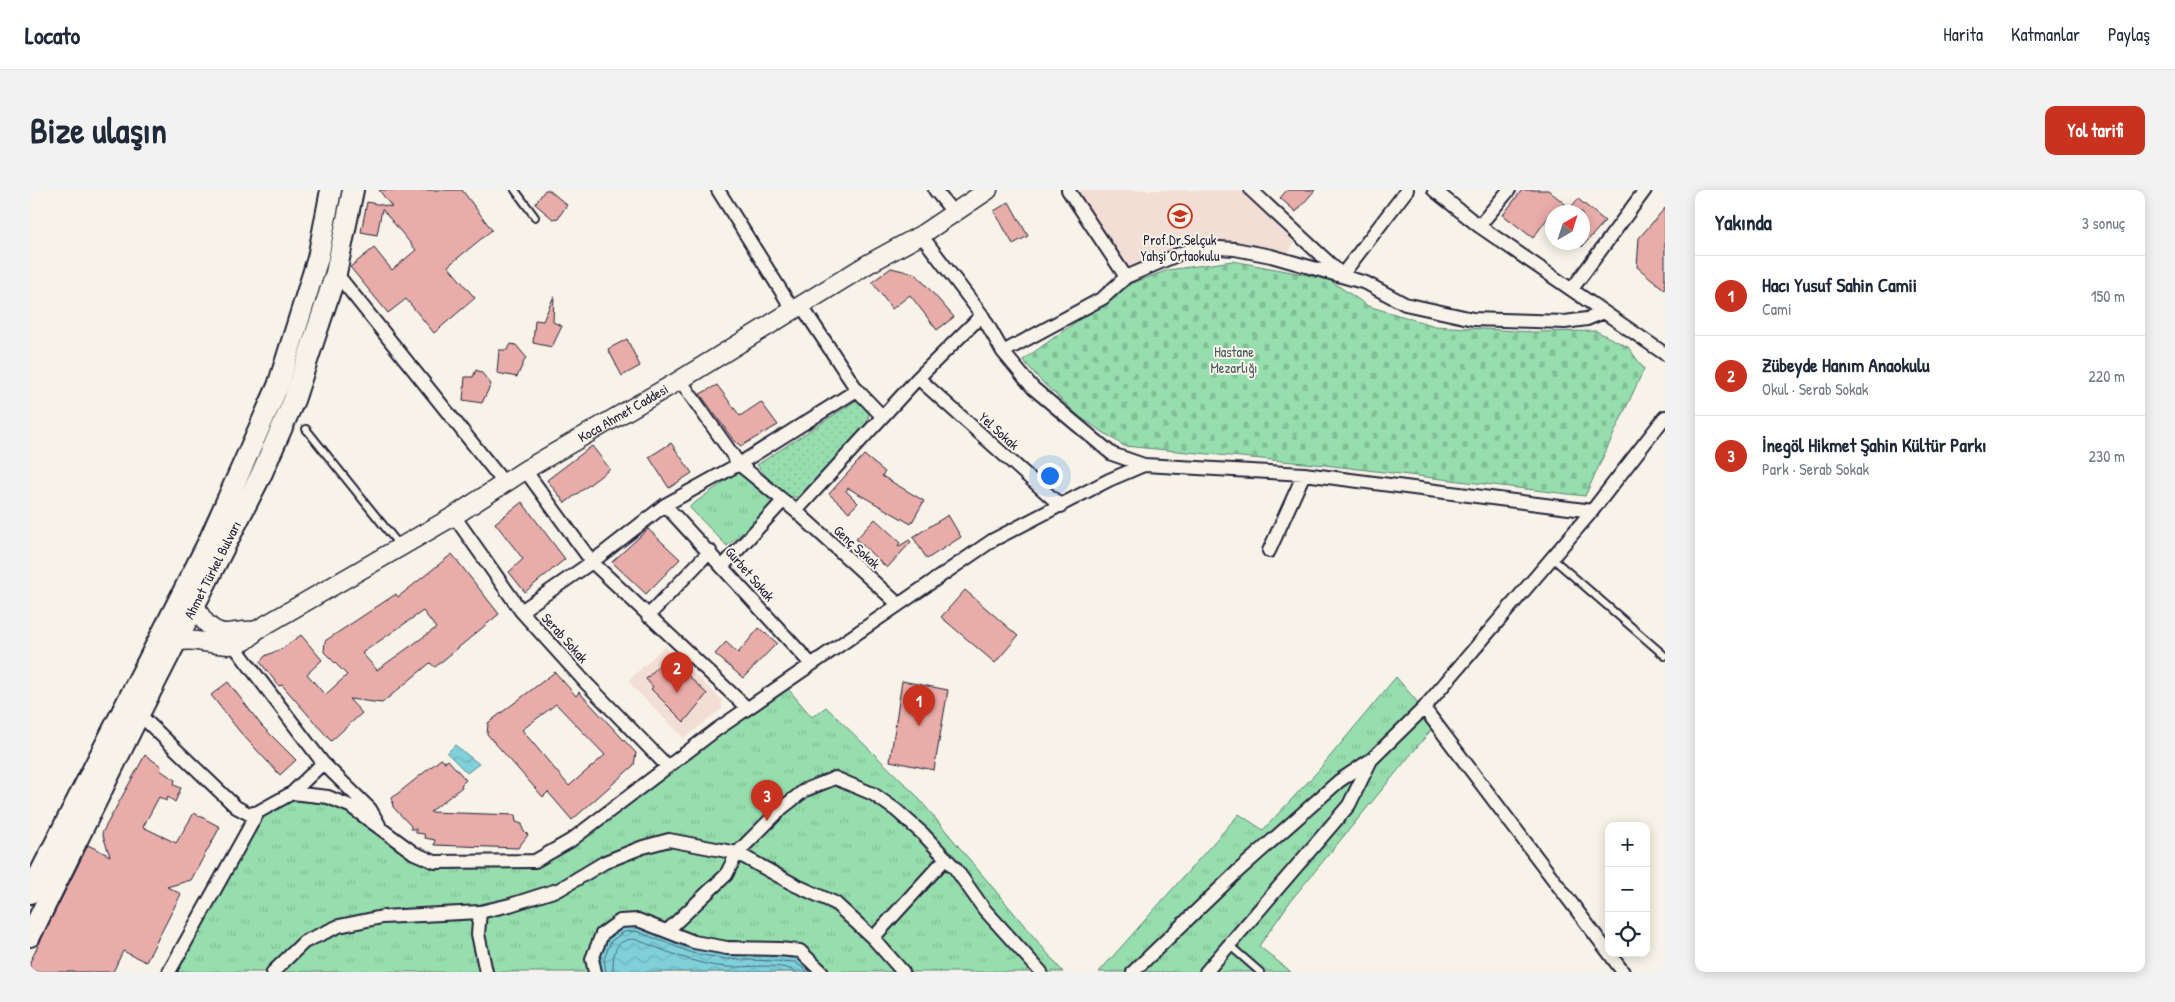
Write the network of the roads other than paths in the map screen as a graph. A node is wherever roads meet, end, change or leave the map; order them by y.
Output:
1 (331, 190) edge
2 (353, 190) edge
3 (515, 190) edge
4 (718, 190) edge
5 (935, 190) edge
6 (988, 190) edge
7 (1068, 190) edge
8 (1251, 190) edge
9 (1407, 190) edge
10 (1434, 190) edge
11 (1645, 190) edge
12 (1506, 191) edge
13 (952, 212) junction
14 (535, 217) dead end
15 (1479, 226) junction
16 (921, 235) junction
17 (336, 273) junction
18 (1342, 275) junction
19 (1126, 277) junction
20 (1572, 289) junction
21 (797, 307) junction
22 (1604, 312) junction
23 (982, 315) junction
24 (1003, 352) junction
25 (1665, 354) edge
26 (918, 378) junction
27 (680, 380) junction
28 (857, 390) junction
29 (882, 416) junction
30 (1665, 417) edge
31 (306, 429) dead end
32 (739, 464) junction
33 (1144, 465) junction
34 (525, 470) junction
35 (1304, 474) junction
36 (505, 484) junction
37 (782, 502) junction
38 (665, 504) junction
39 (1061, 506) junction
40 (796, 511) junction
41 (1592, 511) junction
42 (454, 516) junction
43 (401, 547) junction
44 (710, 551) junction
45 (1269, 551) dead end
46 (1552, 558) junction
47 (592, 562) junction
48 (722, 567) junction
49 (194, 603) junction
50 (898, 604) junction
51 (521, 611) junction
52 (648, 616) junction
53 (230, 640) junction
54 (176, 641) junction
55 (1665, 656) edge
56 (811, 664) junction
57 (747, 708) junction
58 (1424, 708) junction
59 (139, 714) junction
60 (1372, 759) junction
61 (323, 763) junction
62 (668, 767) junction
63 (292, 793) junction
64 (258, 812) junction
65 (382, 829) junction
66 (737, 853) junction
67 (946, 858) junction
68 (30, 892) edge
69 (480, 912) junction
70 (667, 932) junction
71 (30, 936) edge
72 (873, 938) junction
73 (1228, 944) junction
74 (1605, 948) edge
75 (1612, 957) edge
76 (169, 972) edge
77 (273, 972) edge
78 (486, 972) edge
79 (595, 972) edge
80 (822, 972) edge
81 (903, 972) edge
82 (1040, 972) edge
83 (1133, 972) edge
84 (1206, 972) edge
85 (1260, 972) edge
86 (1623, 972) edge

1 - 68 main road, Ahmet Türkel Bulvarı
2 - 17 main road, Ahmet Türkel Bulvarı
3 - 14 lane
4 - 21 street
5 - 13 street
6 - 13 street, Koca Ahmet Caddesi
7 - 19 street
8 - 18 street
9 - 18 street
10 - 15 street
11 - 20 street
12 - 15 street
13 - 16 street, Koca Ahmet Caddesi
15 - 20 street
16 - 21 street, Koca Ahmet Caddesi
16 - 23 street
17 - 36 street
17 - 49 main road, Ahmet Türkel Bulvarı
18 - 19 street
18 - 22 street
19 - 24 street
20 - 22 street
21 - 27 street, Koca Ahmet Caddesi
21 - 28 street
22 - 25 street
23 - 24 street
23 - 26 street
24 - 33 street
26 - 29 street
26 - 39 street, Yel Sokak
27 - 32 street, Genç Sokak
27 - 34 street, Koca Ahmet Caddesi
28 - 29 street
28 - 32 street
29 - 40 street
30 - 41 street
31 - 43 lane
32 - 37 street, Genç Sokak
32 - 38 street
33 - 35 street
33 - 39 street
34 - 36 street, Koca Ahmet Caddesi
34 - 47 street
35 - 41 street
35 - 45 street
36 - 42 street, Koca Ahmet Caddesi
37 - 40 street, Genç Sokak
37 - 48 street
38 - 44 street, Gurbet Sokak
38 - 47 street
39 - 50 street
40 - 50 street, Genç Sokak
41 - 46 street
42 - 43 street, Koca Ahmet Caddesi
42 - 51 street, Serab Sokak
43 - 53 street, Koca Ahmet Caddesi
44 - 48 street, Gurbet Sokak
44 - 52 street
46 - 55 lane
46 - 58 street
47 - 51 street
47 - 52 street
48 - 56 street, Gurbet Sokak
49 - 53 street
49 - 54 main road, Ahmet Türkel Bulvarı
50 - 56 street
51 - 62 street, Serab Sokak
52 - 57 street
53 - 54 street
53 - 61 street
54 - 59 main road, Ahmet Türkel Bulvarı
56 - 57 street
57 - 62 street
58 - 60 street
58 - 74 street
59 - 64 street
59 - 71 main road, Ahmet Türkel Bulvarı
60 - 73 street
60 - 83 street
61 - 63 street
61 - 65 street
62 - 65 street
63 - 64 street
63 - 65 street
64 - 76 street
66 - 67 street
66 - 69 street
66 - 70 street
66 - 72 street
67 - 72 street
67 - 82 street
69 - 77 street
69 - 78 street
70 - 79 street
70 - 80 street
72 - 81 street
73 - 84 street
73 - 85 lane
75 - 86 street

